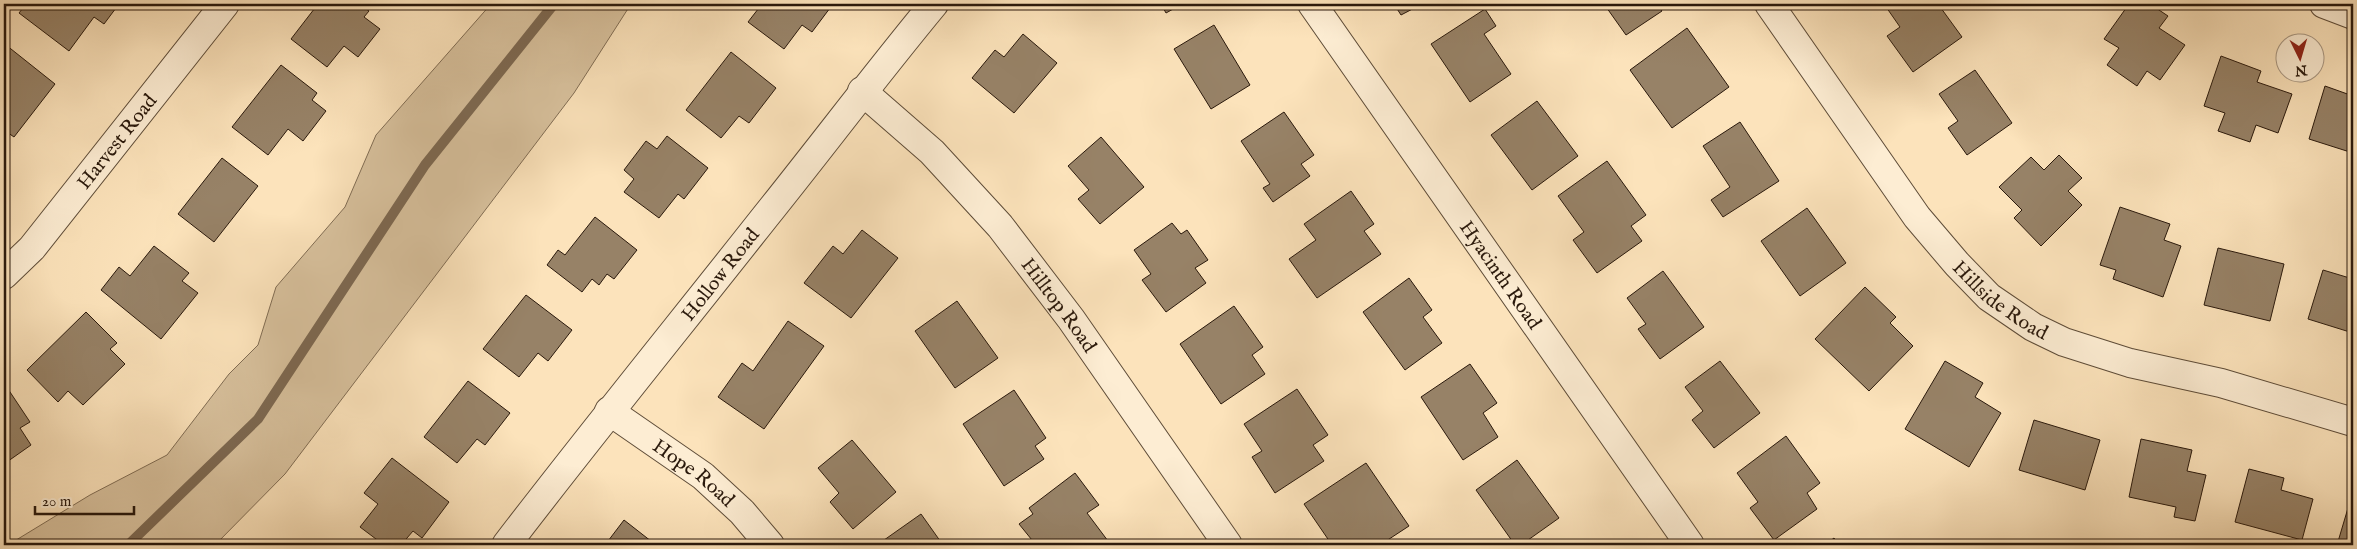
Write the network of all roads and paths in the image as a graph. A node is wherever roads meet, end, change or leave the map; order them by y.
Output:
1 (225, 4) edge
2 (934, 4) edge
3 (1312, 4) edge
4 (1769, 4) edge
5 (2324, 4) edge
6 (2353, 15) edge
7 (862, 90) junction
8 (4, 275) edge
9 (609, 411) junction
10 (2353, 422) edge
11 (506, 545) edge
12 (770, 545) edge
13 (1228, 545) edge
14 (1690, 545) edge

1 - 8 street, Harvest Road
2 - 7 street, Hollow Road
3 - 14 street, Hyacinth Road
4 - 10 street, Hillside Road
5 - 6 street
7 - 9 street, Hollow Road
7 - 13 street, Hilltop Road
9 - 11 street, Hollow Road
9 - 12 street, Hope Road

